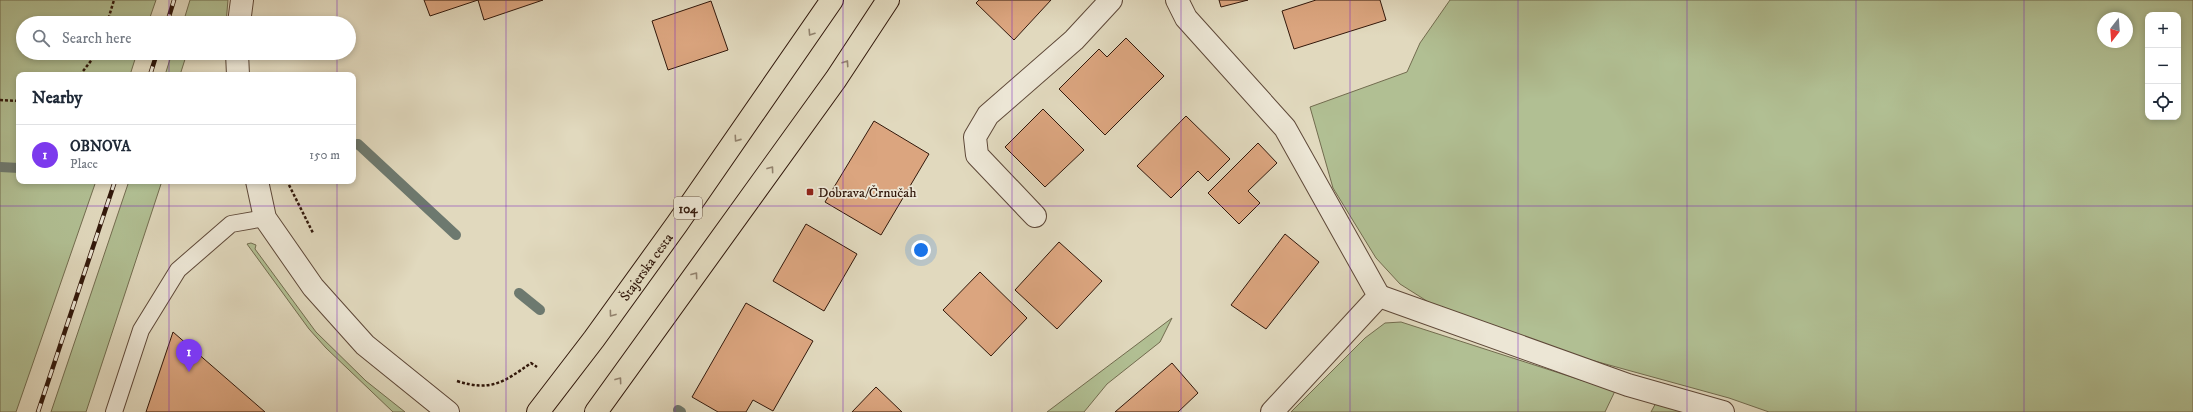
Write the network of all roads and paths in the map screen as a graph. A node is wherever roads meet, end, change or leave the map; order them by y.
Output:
1 (114, 0) edge
2 (242, 0) edge
3 (832, 0) edge
4 (888, 0) edge
5 (1111, 0) edge
6 (1177, 0) edge
7 (109, 16) edge
8 (240, 16) edge
9 (92, 60) edge
10 (237, 60) edge
11 (82, 72) edge
12 (238, 72) edge
13 (0, 100) edge
14 (16, 101) edge
15 (258, 184) edge
16 (289, 184) edge
17 (1034, 216) dead end
18 (265, 218) junction
19 (316, 240) dead end
20 (1379, 296) junction
21 (531, 363) dead end
22 (456, 381) dead end
23 (114, 412) edge
24 (448, 412) edge
25 (538, 412) edge
26 (596, 412) edge
27 (1272, 412) edge
28 (1722, 412) edge

1 - 7 path
2 - 8 street
3 -> 25 main road, Štajerska cesta / 104
26 -> 4 main road
5 - 17 street
6 - 20 street
9 - 11 path
10 - 12 street
13 - 14 path
15 - 18 street
16 - 19 path
18 - 23 lane
18 - 24 street
20 - 27 street
20 - 28 street
21 - 22 path

